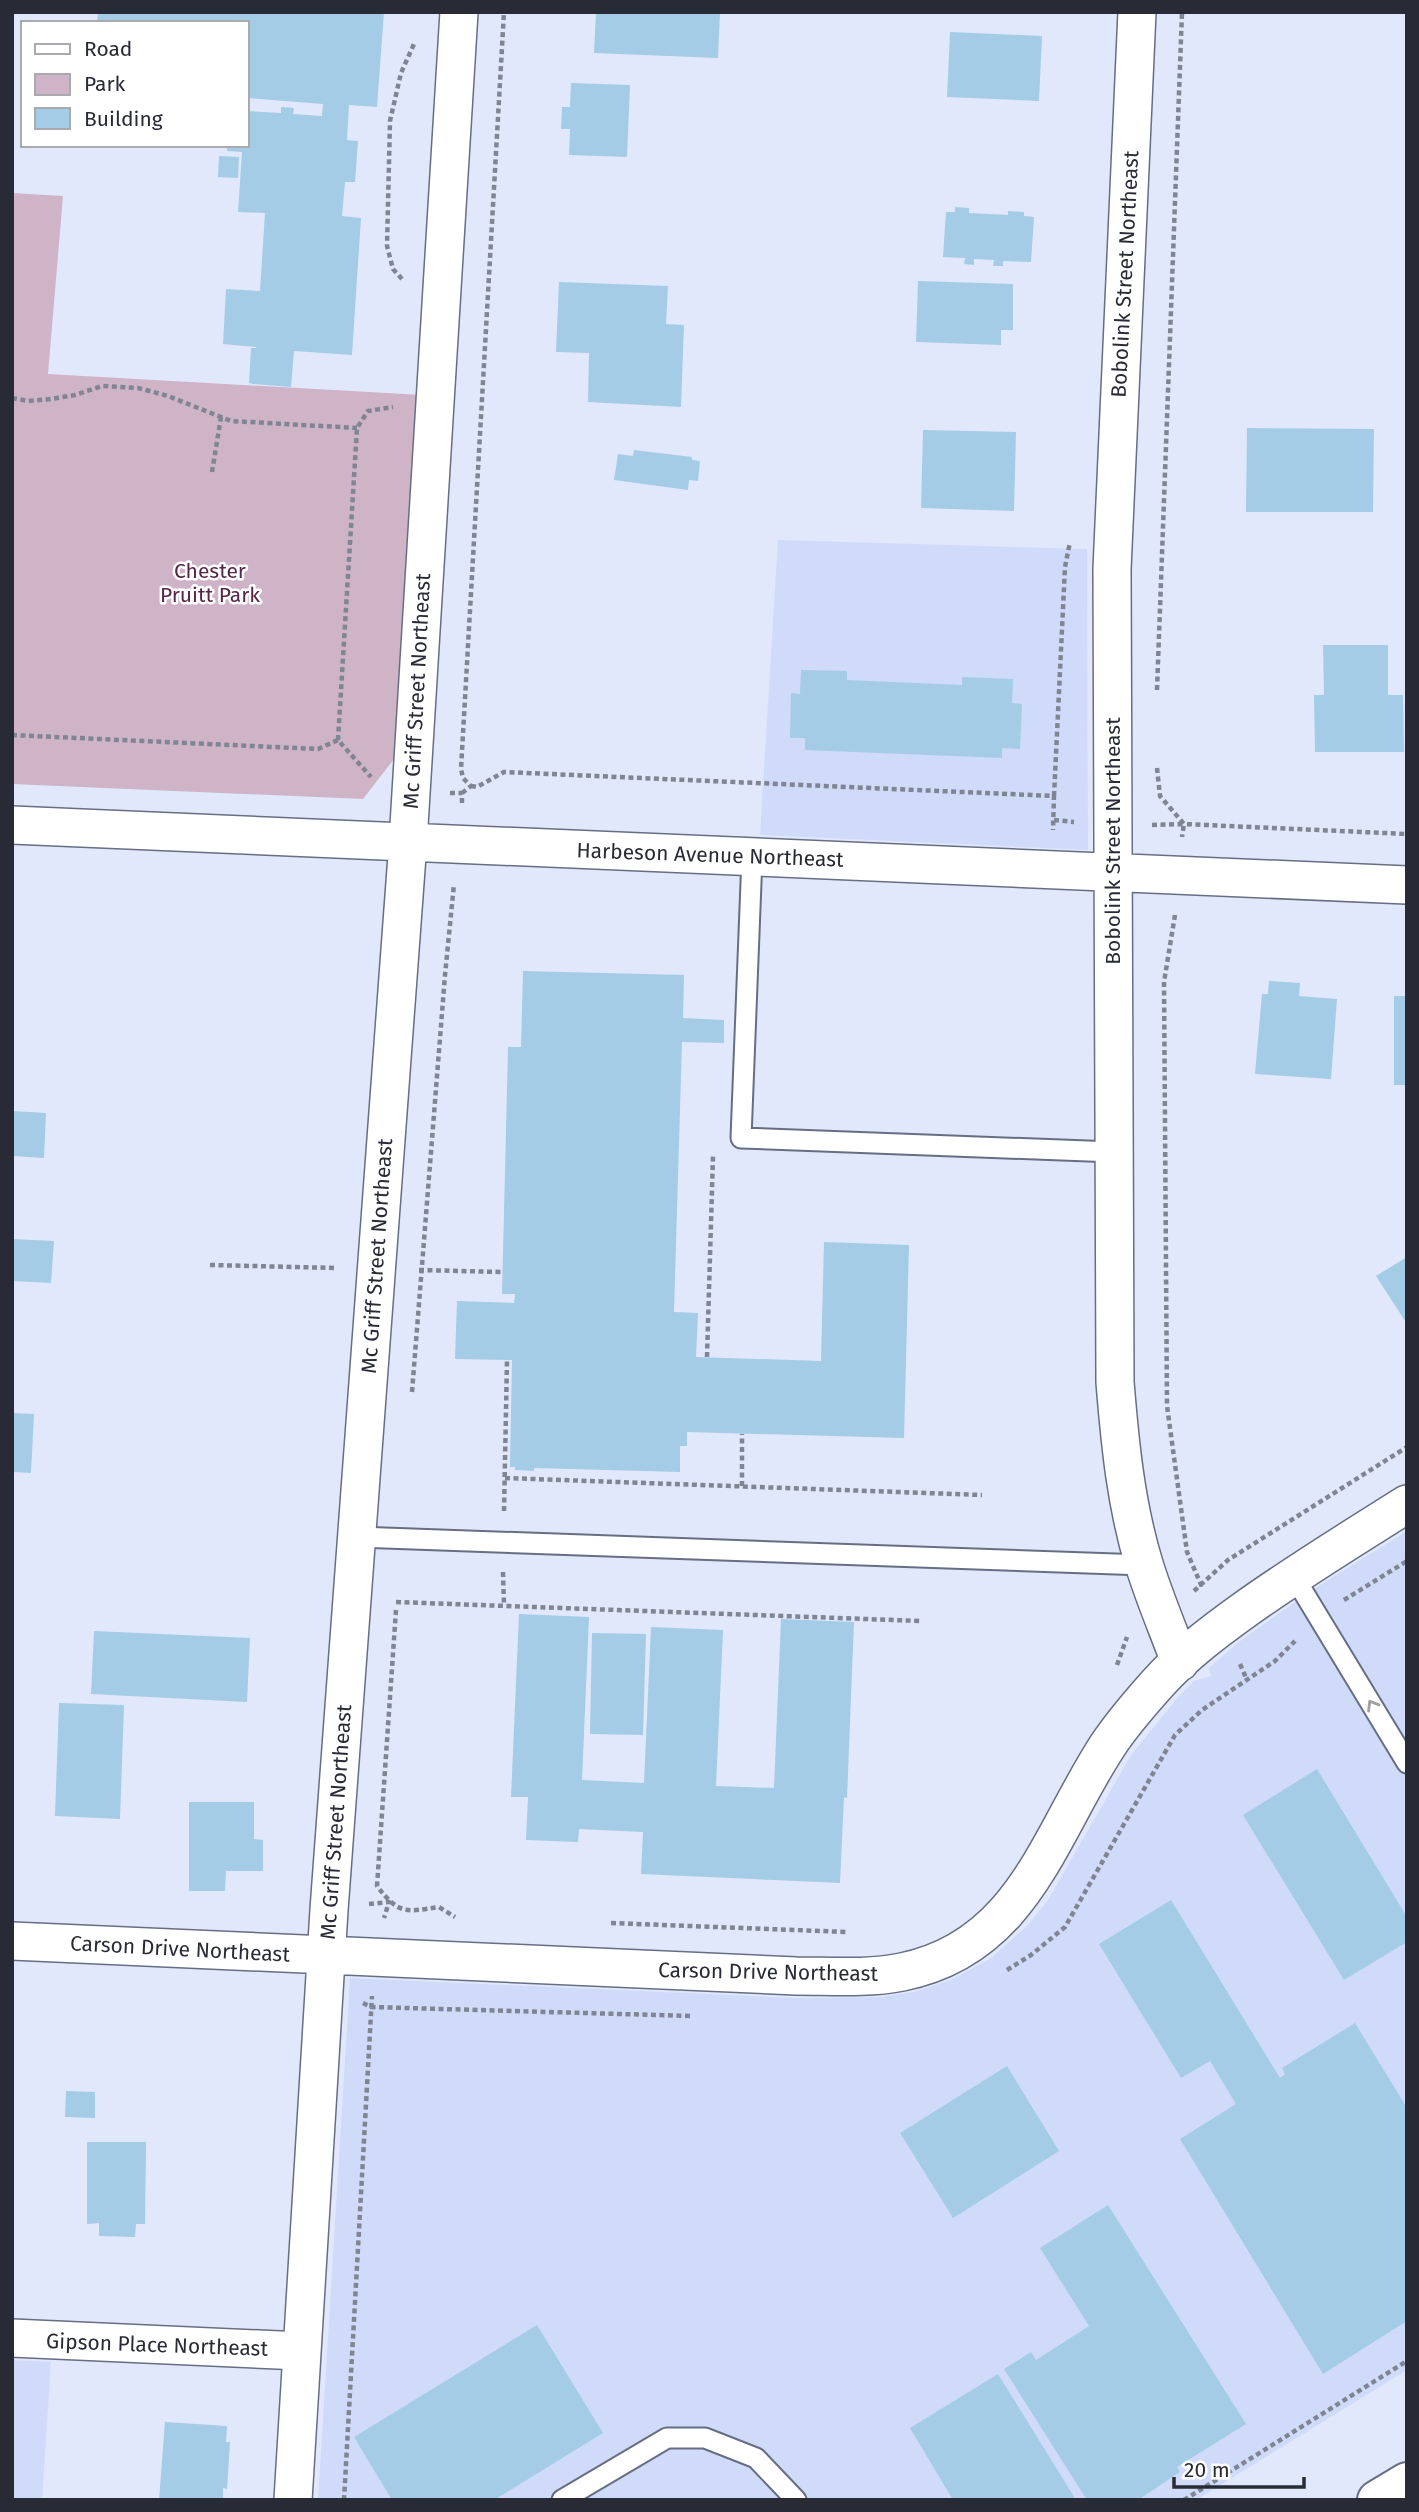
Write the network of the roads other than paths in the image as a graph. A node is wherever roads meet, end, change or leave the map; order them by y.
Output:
1 (459, 12) edge
2 (1137, 12) edge
3 (12, 825) edge
4 (408, 842) junction
5 (752, 857) junction
6 (1114, 873) junction
7 (1407, 886) edge
8 (1114, 1152) junction
9 (1407, 1504) edge
10 (357, 1537) junction
11 (1144, 1565) junction
12 (1293, 1575) junction
13 (1180, 1662) junction
14 (1407, 1763) edge
15 (12, 1941) edge
16 (326, 1971) junction
17 (12, 2339) edge
18 (301, 2351) junction
19 (1407, 2482) edge
20 (293, 2500) edge
21 (562, 2500) edge
22 (796, 2500) edge
23 (1377, 2500) edge

1 - 4 street, Mc Griff Street Northeast
2 - 6 street, Bobolink Street Northeast
3 - 4 street, Harbeson Avenue Northeast
4 - 5 street, Harbeson Avenue Northeast
4 - 10 street, Mc Griff Street Northeast
5 - 6 street, Harbeson Avenue Northeast
5 - 8 lane
6 - 7 street, Harbeson Avenue Northeast
6 - 8 street, Bobolink Street Northeast
8 - 11 street, Bobolink Street Northeast
9 - 12 street, Carson Drive Northeast
10 - 11 lane
10 - 16 street, Mc Griff Street Northeast
11 - 13 street, Bobolink Street Northeast
12 - 13 street, Carson Drive Northeast
14 -> 12 lane
13 - 16 street, Carson Drive Northeast
15 - 16 street, Carson Drive Northeast
16 - 18 street, Mc Griff Street Northeast
17 - 18 street, Gipson Place Northeast
18 - 20 street, Mc Griff Street Northeast
19 - 23 highway
21 - 22 lane

